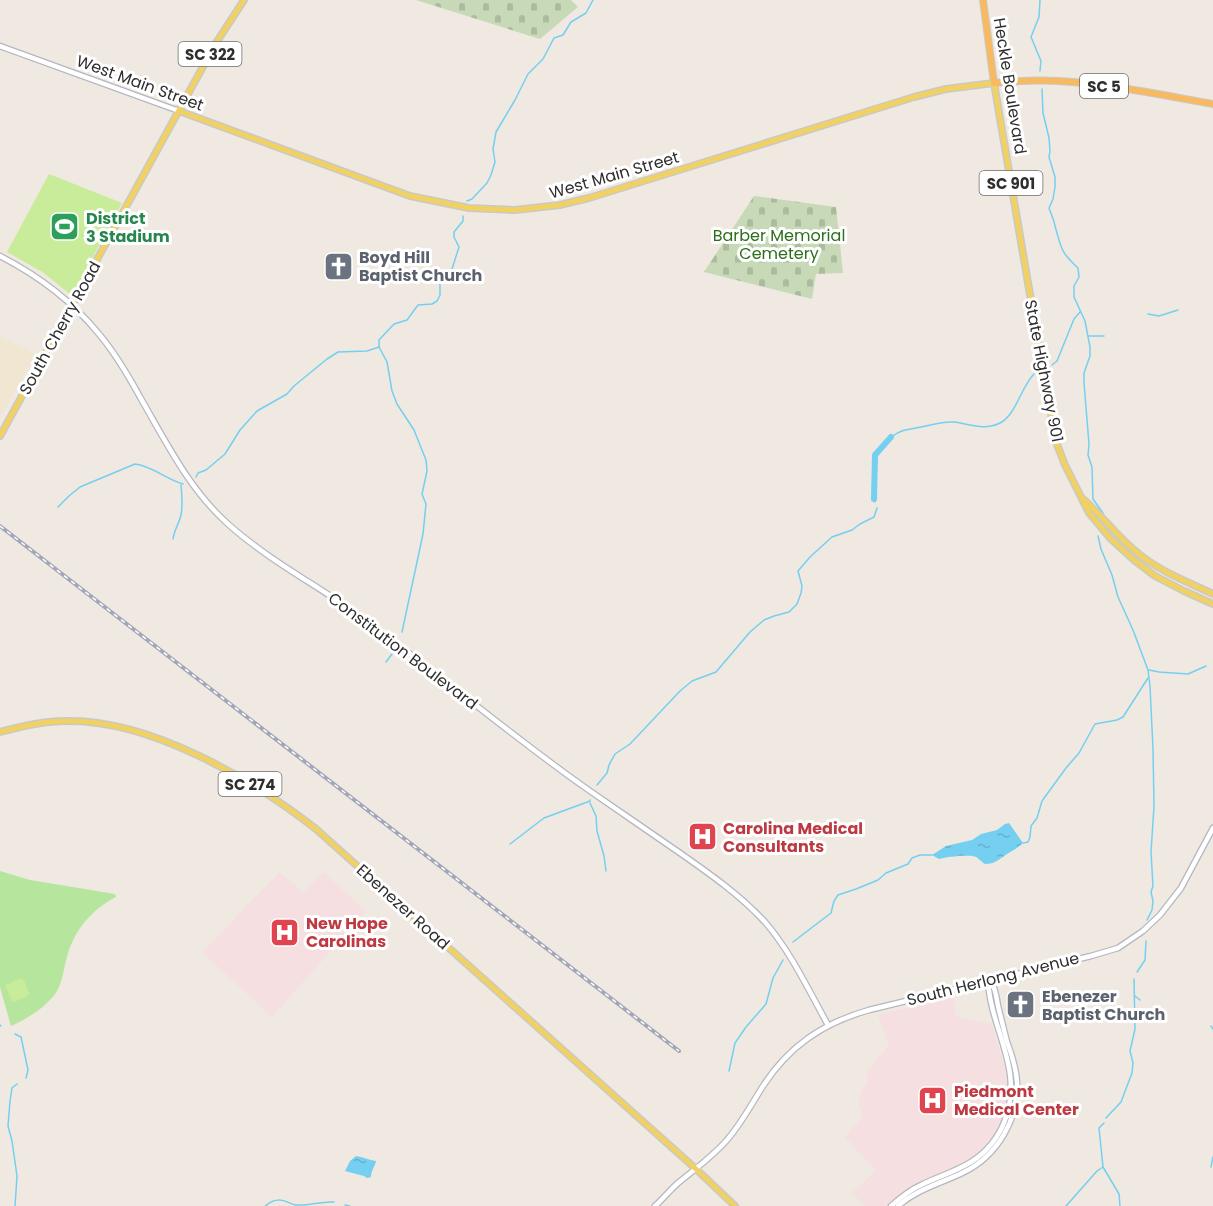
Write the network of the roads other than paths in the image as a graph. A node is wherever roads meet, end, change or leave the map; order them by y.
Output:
1 (244, 0) edge
2 (983, 0) edge
3 (0, 46) edge
4 (994, 82) junction
5 (1213, 104) edge
6 (179, 111) junction
7 (0, 256) edge
8 (1028, 283) joint
9 (71, 305) junction
10 (0, 436) edge
11 (1082, 498) junction
12 (1213, 594) edge
13 (1213, 604) edge
14 (0, 732) edge
15 (1213, 828) edge
16 (988, 981) junction
17 (828, 1025) junction
18 (696, 1169) junction
19 (655, 1206) edge
20 (735, 1206) edge
21 (891, 1206) edge
22 (898, 1206) edge

1 - 6 main road, South Cherry Road / SC 322
2 - 4 highway, Heckle Boulevard / SC 901
3 - 6 street, West Main Street
4 - 5 highway, West Main Street / SC 5
4 - 6 main road, West Main Street
4 - 8 main road, Heckle Boulevard / SC 901
6 - 9 main road, South Cherry Road
7 - 9 street, Constitution Boulevard
8 - 11 main road, State Highway 901 / SC 901
9 - 10 main road, South Cherry Road
9 - 17 street, Constitution Boulevard
11 - 12 main road, SC 901
11 - 13 main road, State Highway 901 / SC 901
14 - 18 main road, Ebenezer Road / SC 274
15 - 16 street, South Herlong Avenue
16 - 17 street, South Herlong Avenue
16 - 21 street
16 - 22 street
17 - 18 street, South Herlong Avenue
18 - 19 street, South Herlong Avenue
18 - 20 main road, Ebenezer Road / SC 274

